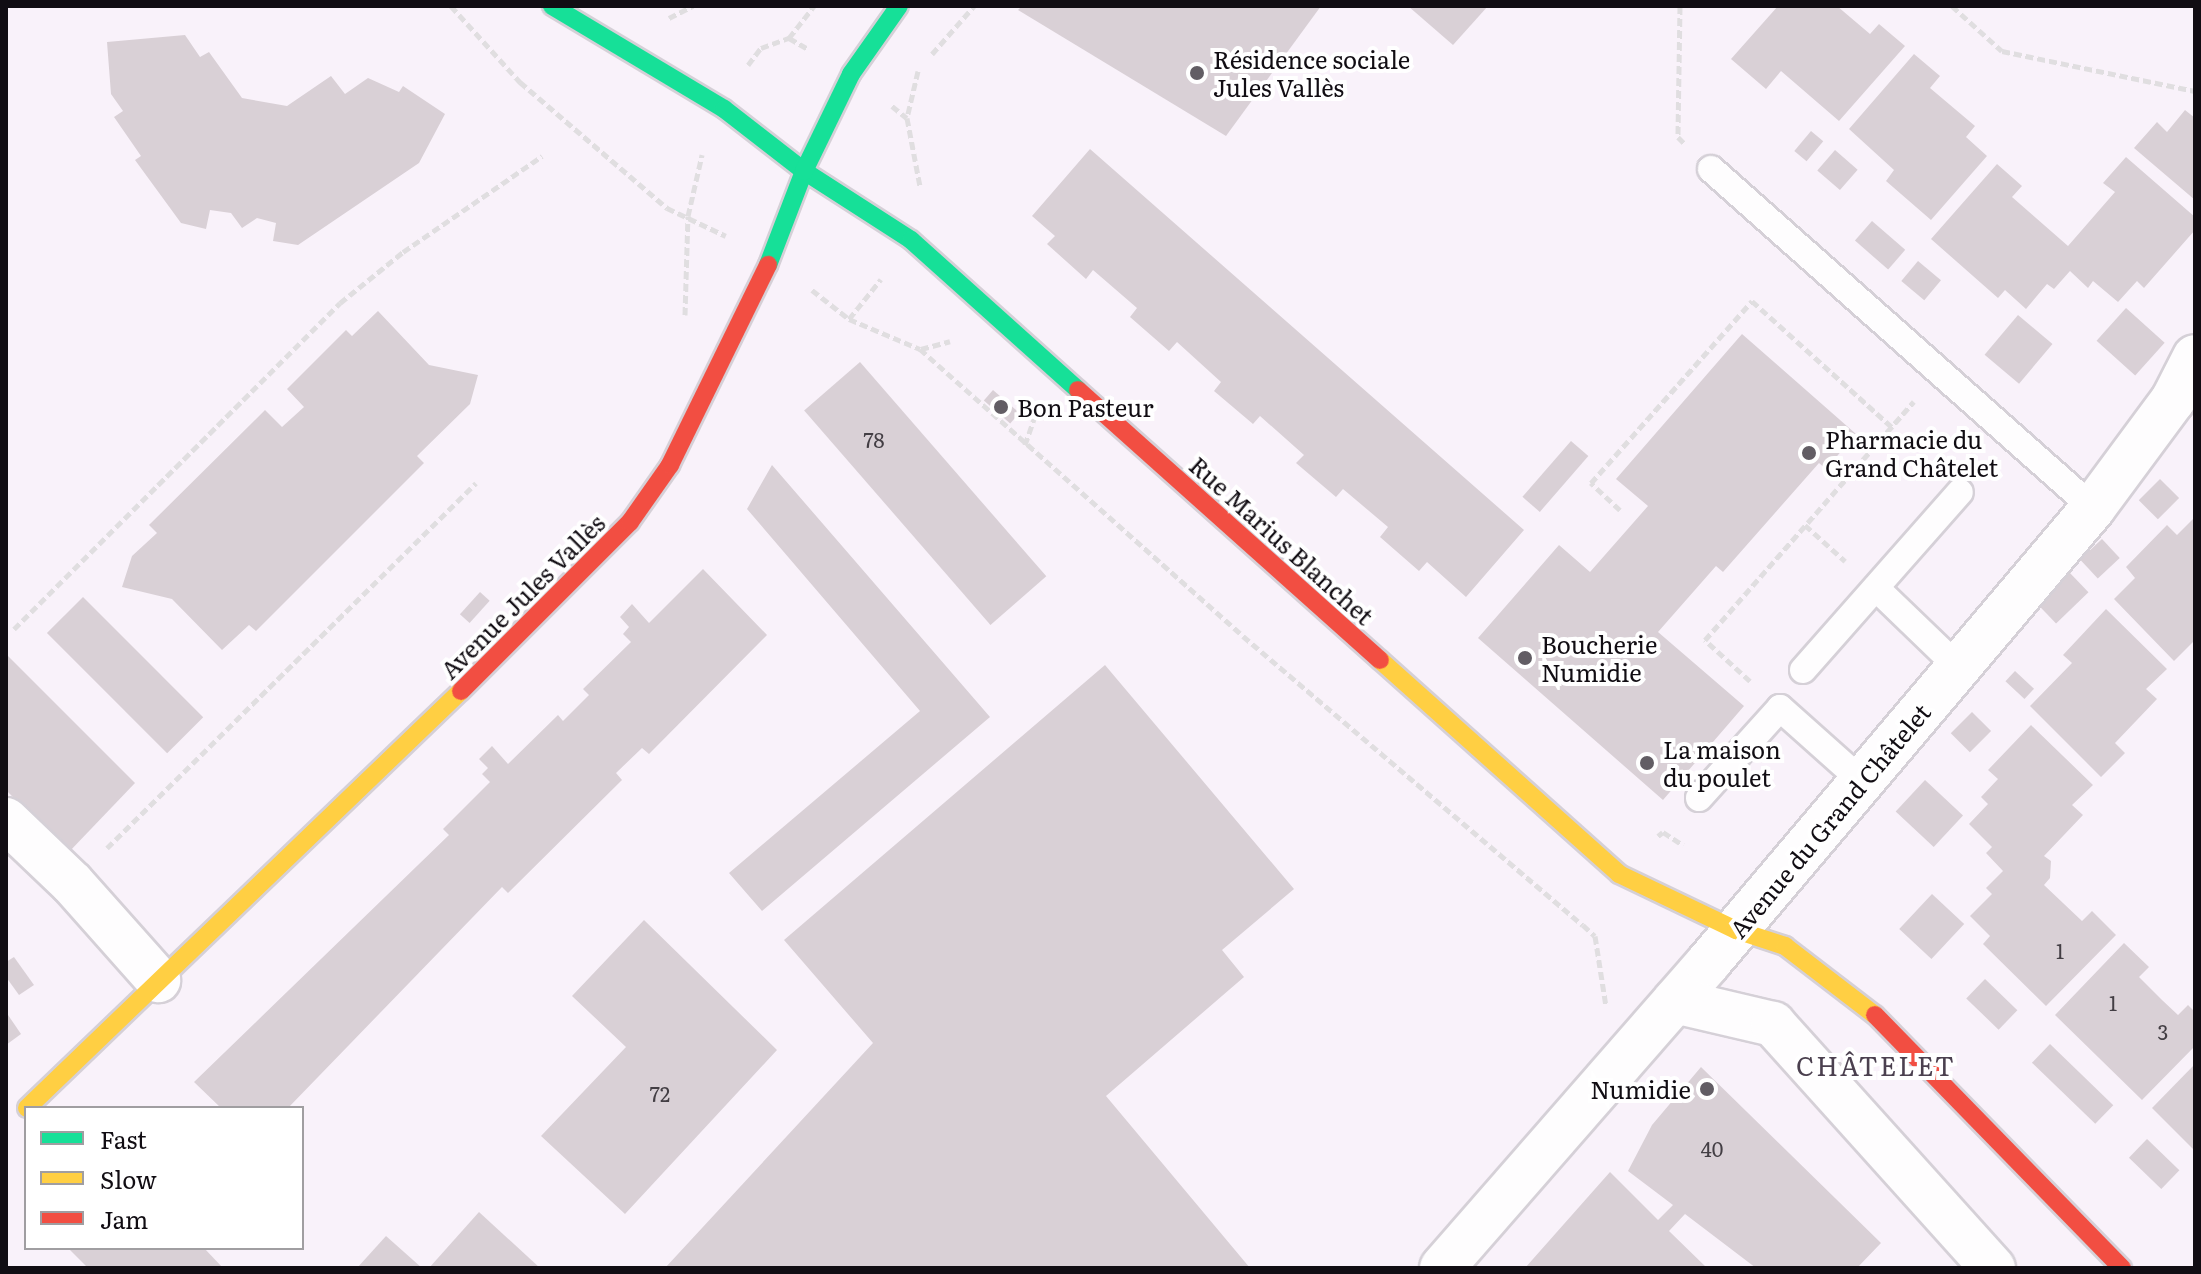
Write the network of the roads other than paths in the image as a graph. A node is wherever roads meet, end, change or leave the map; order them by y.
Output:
1 (552, 6) edge
2 (899, 6) edge
3 (1711, 169) road end
4 (804, 171) junction
5 (2195, 357) edge
6 (1960, 492) dead end
7 (2093, 508) junction
8 (1876, 588) junction
9 (1958, 667) junction
10 (1803, 670) dead end
11 (1862, 781) junction
12 (1699, 798) dead end
13 (6, 820) edge
14 (1736, 930) junction
15 (158, 980) junction
16 (1675, 1001) junction
17 (29, 1106) edge
18 (1442, 1268) edge
19 (1993, 1268) edge
20 (2122, 1268) edge

1 - 4 street, Rue Marius Blanchet
2 - 4 street, Avenue Jules Vallès
3 - 7 lane
4 - 14 street, Rue Marius Blanchet
4 - 15 street, Avenue Jules Vallès
5 - 7 street, Avenue du Grand Châtelet
6 - 8 lane
7 - 9 street, Avenue du Grand Châtelet
8 - 9 lane
8 - 10 lane
9 - 11 street, Avenue du Grand Châtelet
11 - 12 lane
11 - 14 street, Avenue du Grand Châtelet
13 - 15 street
14 - 16 street, Avenue du Grand Châtelet
14 - 20 street, Rue Marius Blanchet
15 - 17 street, Avenue Jules Vallès
16 - 18 street, Avenue du Grand Châtelet
16 - 19 street

